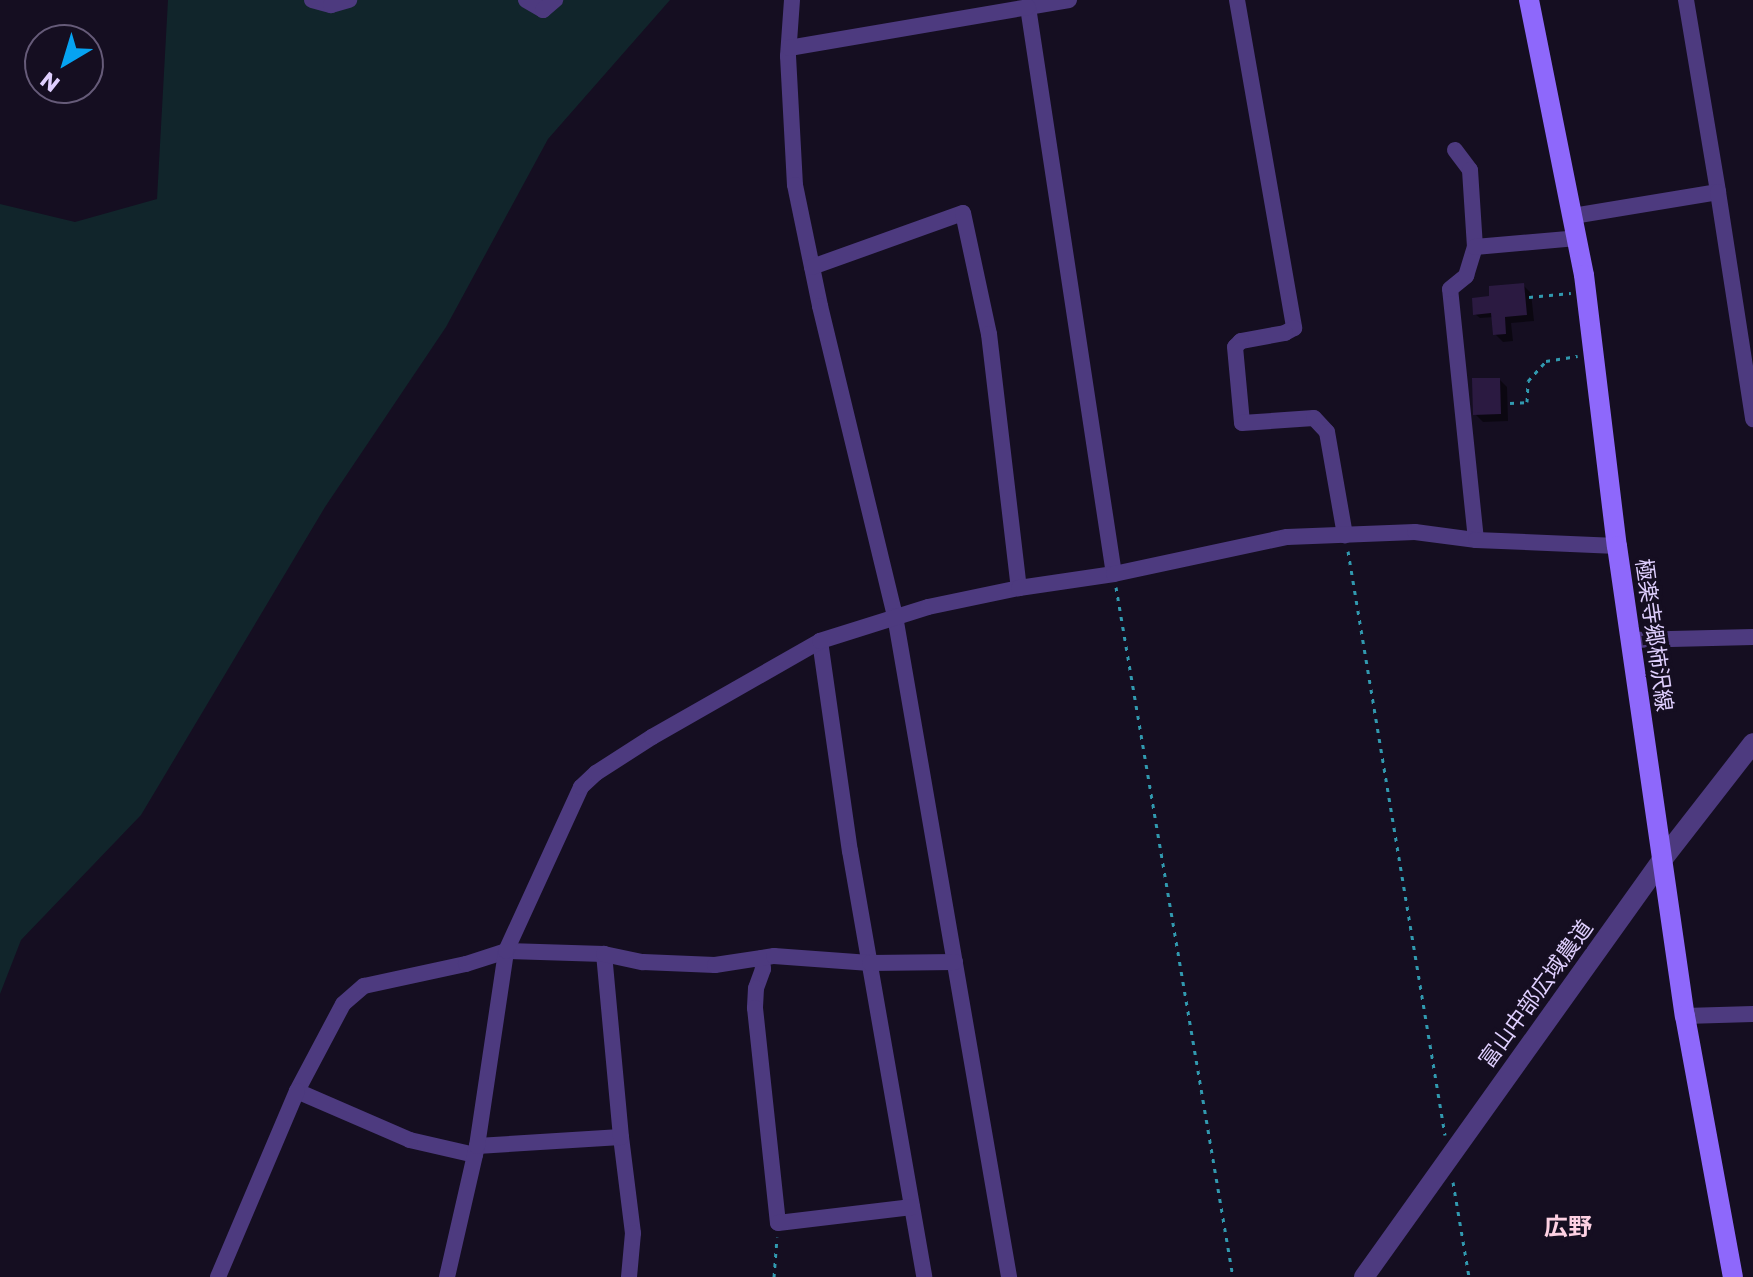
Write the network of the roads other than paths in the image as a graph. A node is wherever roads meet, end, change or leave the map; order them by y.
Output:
1 (312, 0) edge
2 (349, 0) edge
3 (526, 0) edge
4 (555, 0) edge
5 (792, 0) edge
6 (1069, 0) edge
7 (1237, 0) edge
8 (1529, 0) edge
9 (1686, 0) edge
10 (1028, 7) junction
11 (789, 48) junction
12 (1455, 150) dead end
13 (1718, 192) junction
14 (1573, 216) junction
15 (1577, 238) junction
16 (1475, 247) junction
17 (812, 267) junction
18 (1753, 419) edge
19 (1345, 535) junction
20 (1476, 540) junction
21 (1617, 546) junction
22 (1114, 574) junction
23 (1019, 588) junction
24 (895, 616) junction
25 (1753, 637) edge
26 (1630, 640) junction
27 (820, 641) junction
28 (1753, 743) edge
29 (1662, 860) junction
30 (506, 951) junction
31 (604, 954) junction
32 (762, 958) junction
33 (955, 962) junction
34 (870, 963) junction
35 (1753, 1014) edge
36 (1685, 1016) junction
37 (297, 1091) junction
38 (621, 1137) junction
39 (476, 1150) junction
40 (912, 1207) junction
41 (218, 1277) edge
42 (447, 1277) edge
43 (629, 1277) edge
44 (924, 1277) edge
45 (1009, 1277) edge
46 (1364, 1277) edge
47 (1733, 1277) edge

1 - 2 street
3 - 4 street
5 - 11 street
6 - 10 street
7 - 19 street
8 - 14 main road, 極楽寺郷柿沢線
9 - 13 street
10 - 11 street
10 - 22 street
11 - 17 street
12 - 16 street
13 - 14 street
13 - 18 street
14 - 15 main road, 極楽寺郷柿沢線
15 - 16 street
15 - 21 main road, 極楽寺郷柿沢線
16 - 20 street
17 - 23 street
17 - 24 street
19 - 20 street
19 - 22 street
20 - 21 street
21 - 26 main road, 極楽寺郷柿沢線
22 - 23 street
23 - 24 street
24 - 27 street
24 - 33 street
25 - 26 street
26 - 29 main road, 極楽寺郷柿沢線
27 - 30 street
27 - 34 street
28 - 29 street, 富山中部広域農道
29 - 36 main road, 極楽寺郷柿沢線
29 - 46 street, 富山中部広域農道
30 - 31 street
30 - 37 street
30 - 39 street
31 - 32 street
31 - 38 street
32 - 34 street
32 - 40 street
33 - 34 street
33 - 45 street
34 - 40 street
35 - 36 street
36 - 47 main road, 極楽寺郷柿沢線
37 - 39 street
37 - 41 street
38 - 39 street
38 - 43 street
39 - 42 street
40 - 44 street

